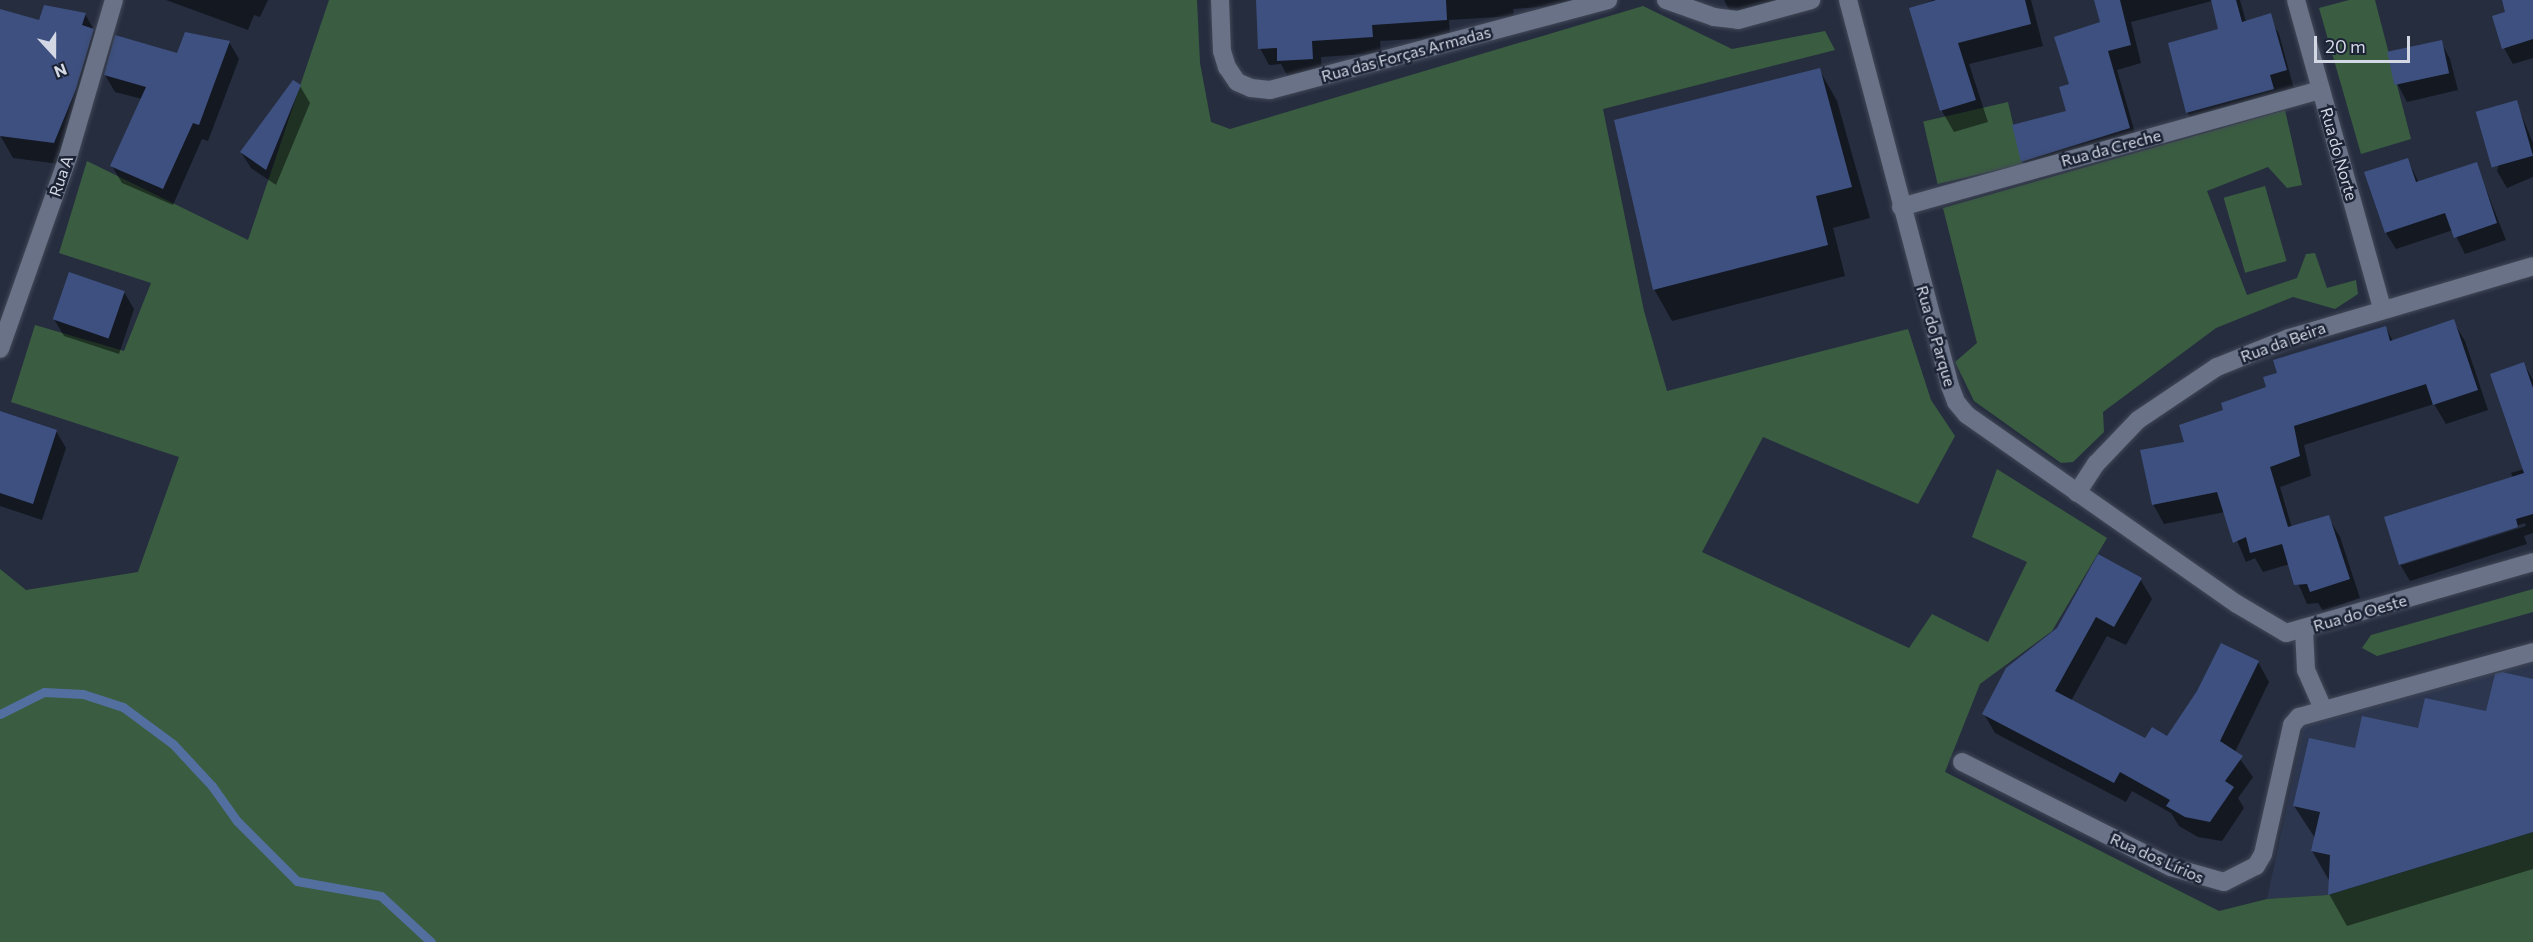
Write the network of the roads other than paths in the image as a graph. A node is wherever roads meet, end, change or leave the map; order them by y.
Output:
1 (114, 0) edge
2 (1220, 0) edge
3 (1608, 0) edge
4 (1666, 0) edge
5 (1811, 0) edge
6 (1848, 0) edge
7 (2296, 0) edge
8 (2321, 90) junction
9 (1901, 207) junction
10 (2533, 266) edge
11 (2382, 309) junction
12 (0, 349) edge
13 (2077, 493) junction
14 (2533, 562) edge
15 (2304, 630) junction
16 (2533, 652) edge
17 (2323, 709) junction
18 (1962, 762) dead end

1 - 12 street, Rua A
2 - 3 street, Rua das Forças Armadas
4 - 5 street
6 - 9 street, Rua do Parque
7 - 8 street, Rua do Norte
8 - 9 street, Rua da Creche
8 - 11 street, Rua do Norte
9 - 13 street, Rua do Parque
10 - 11 street, Rua da Beira
11 - 13 street, Rua da Beira
13 - 15 street, Rua do Parque
14 - 15 street, Rua do Oeste
15 - 17 street, Rua do Oeste
16 - 17 street
17 - 18 street, Rua dos Lírios

